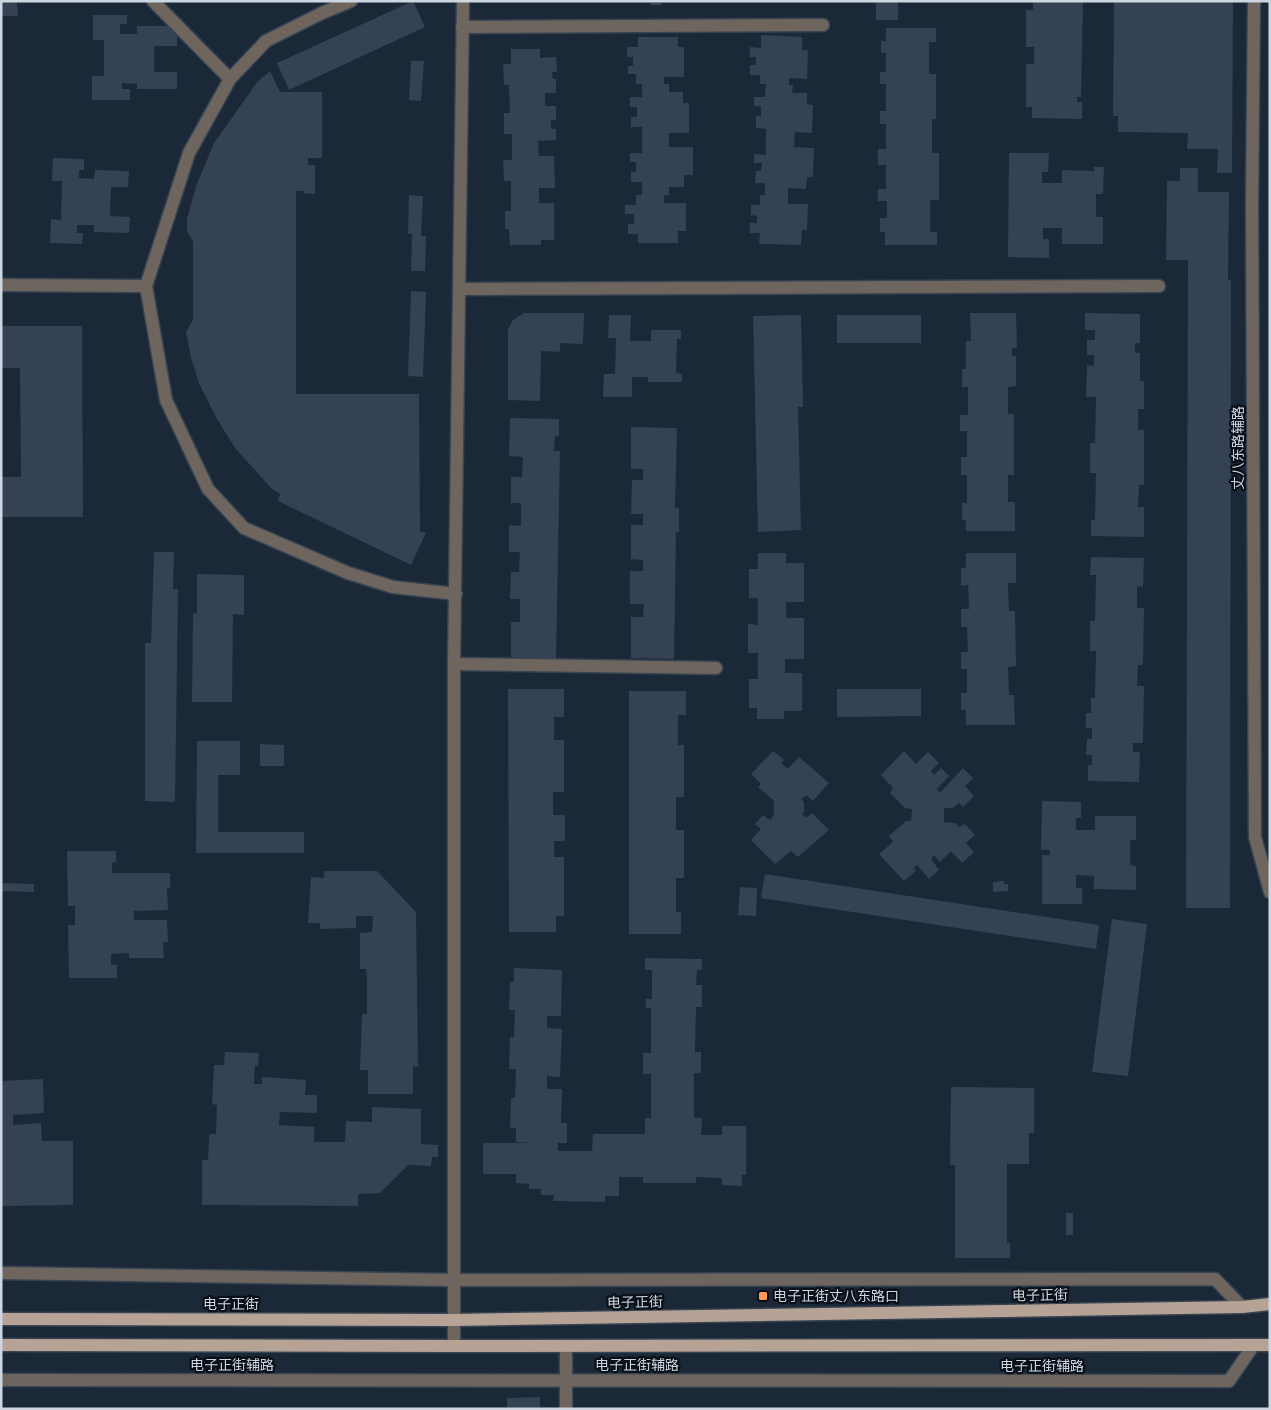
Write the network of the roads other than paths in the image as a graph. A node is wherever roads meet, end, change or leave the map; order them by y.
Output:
1 (153, 1) edge
2 (351, 1) edge
3 (463, 1) edge
4 (1254, 1) edge
5 (823, 25) dead end
6 (462, 27) junction
7 (230, 79) junction
8 (1, 285) edge
9 (146, 286) junction
10 (1159, 286) dead end
11 (460, 289) junction
12 (456, 594) junction
13 (454, 664) junction
14 (716, 668) dead end
15 (1270, 892) edge
16 (1, 1273) edge
17 (453, 1280) junction
18 (1270, 1304) edge
19 (1242, 1307) junction
20 (1, 1319) edge
21 (454, 1320) junction
22 (1, 1345) edge
23 (1270, 1345) edge
24 (454, 1346) junction
25 (566, 1346) junction
26 (1253, 1346) junction
27 (1, 1380) edge
28 (566, 1380) junction
29 (566, 1409) edge

1 - 7 street
2 - 7 street
3 - 6 street
4 - 15 street, 丈八东路辅路
5 - 6 street
6 - 11 street
7 - 9 street
8 - 9 street
9 - 12 street
10 - 11 street
11 - 12 street
12 - 13 street
13 - 14 street
13 - 17 street
16 - 17 street
17 - 19 street
17 - 21 street
18 - 19 main road, 电子正街
19 - 21 main road, 电子正街
20 - 21 main road, 电子正街
21 - 24 street
22 - 24 main road
23 - 26 main road
24 - 25 main road
25 - 26 main road
25 - 28 street
26 - 28 street, 电子正街辅路
27 - 28 street, 电子正街辅路
28 - 29 street

